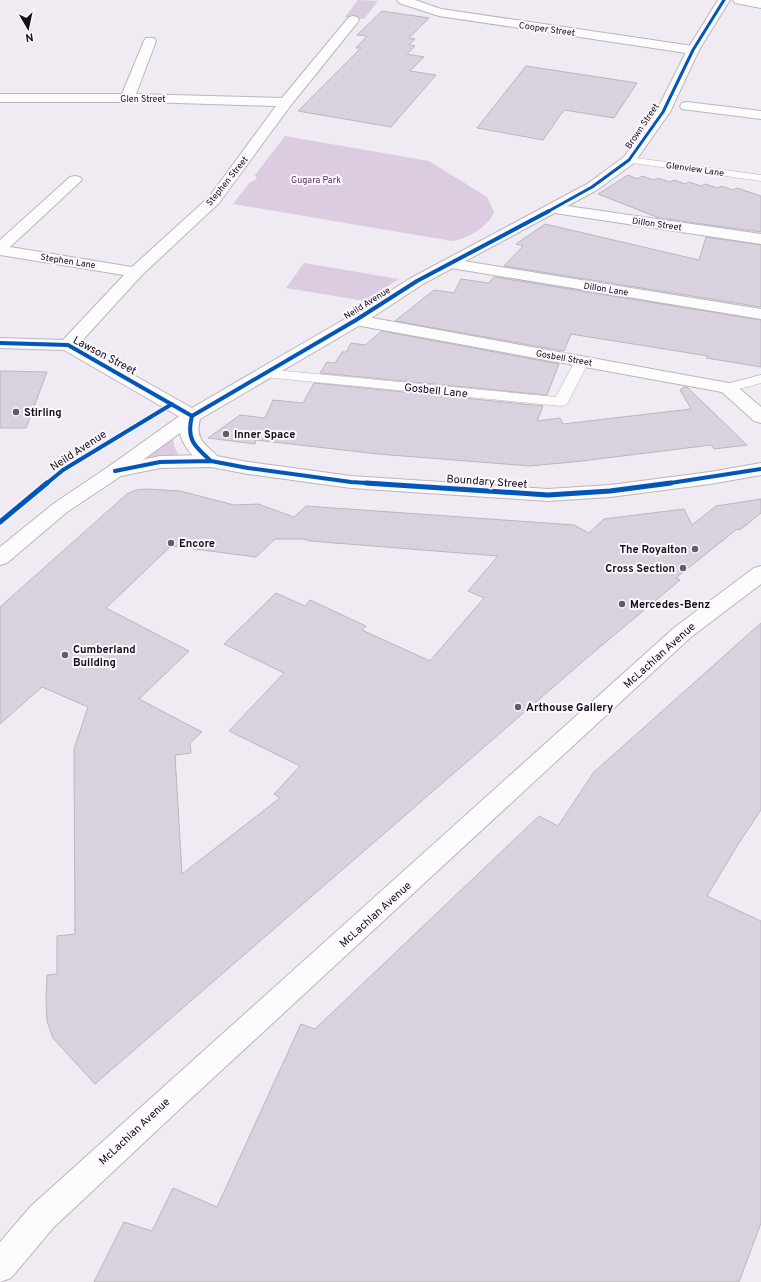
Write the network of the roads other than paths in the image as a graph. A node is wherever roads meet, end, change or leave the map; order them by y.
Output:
1 (403, 0) edge
2 (724, 0) edge
3 (739, 0) edge
4 (761, 4) edge
5 (353, 20) dead end
6 (150, 41) dead end
7 (693, 50) junction
8 (0, 98) edge
9 (127, 99) junction
10 (286, 102) junction
11 (686, 106) dead end
12 (761, 116) edge
13 (629, 160) junction
14 (761, 178) edge
15 (75, 180) dead end
16 (553, 209) junction
17 (761, 239) edge
18 (0, 249) edge
19 (451, 264) junction
20 (136, 272) junction
21 (761, 314) edge
22 (356, 320) junction
23 (0, 343) edge
24 (68, 345) junction
25 (582, 361) junction
26 (264, 374) junction
27 (761, 379) edge
28 (728, 388) junction
29 (192, 416) junction
30 (761, 417) edge
31 (211, 461) junction
32 (761, 469) edge
33 (115, 471) junction
34 (710, 478) junction
35 (761, 483) edge
36 (0, 558) edge
37 (761, 573) edge
38 (0, 1267) edge

1 - 7 street, Cooper Street
2 - 7 street, Brown Street
3 - 4 street
5 - 10 street, Stephen Street
6 - 9 street
7 - 13 street, Brown Street
8 - 9 street, Glen Street
9 - 10 street, Glen Street
10 - 20 street, Stephen Street
11 - 12 street
13 - 14 lane, Glenview Lane
13 - 16 street, Brown Street
15 - 18 street, Stephen Lane
16 - 17 street, Dillon Street
16 - 19 street, Neild Avenue
18 - 20 street, Stephen Lane
19 - 21 street, Dillon Lane
19 - 22 street, Neild Avenue
20 - 24 street, Stephen Street
22 - 25 street, Gosbell Street
22 - 26 street, Neild Avenue
23 - 24 street, Lawson Street
24 - 29 street, Lawson Street
25 - 26 lane, Gosbell Lane
25 - 28 street, Gosbell Street
26 - 29 street, Neild Avenue
27 - 28 lane
28 - 30 street
29 - 31 street
29 - 33 street, Neild Avenue
31 - 33 street, Boundary Street
31 - 34 street, Boundary Street
32 - 34 street, Boundary Street
33 - 36 street, Neild Avenue
34 - 35 street
37 - 38 street, McLachlan Avenue

